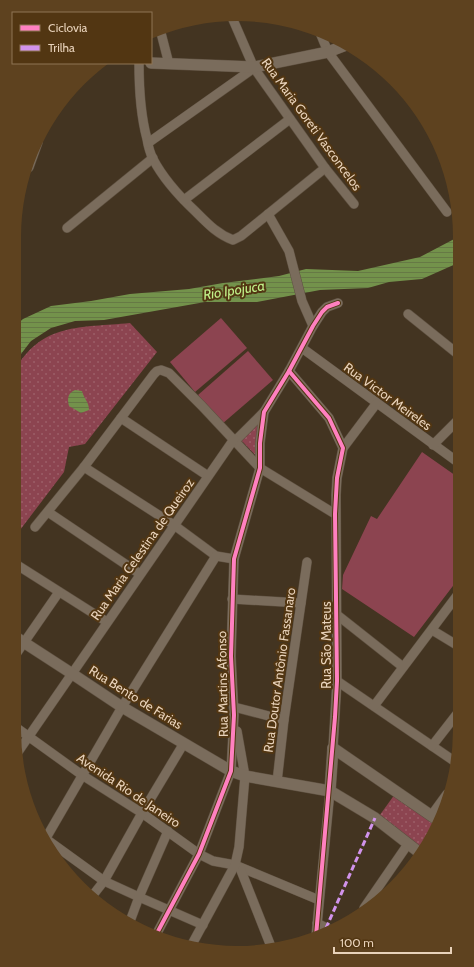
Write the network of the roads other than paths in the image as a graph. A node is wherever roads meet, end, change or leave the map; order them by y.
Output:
1 (234, 21) edge
2 (161, 34) edge
3 (322, 38) edge
4 (340, 47) edge
5 (328, 52) junction
6 (152, 63) edge
7 (139, 64) edge
8 (169, 64) junction
9 (254, 68) junction
10 (290, 120) junction
11 (148, 143) junction
12 (153, 158) junction
13 (324, 168) junction
14 (184, 200) junction
15 (354, 204) dead end
16 (447, 212) dead end
17 (268, 214) junction
18 (67, 228) dead end
19 (338, 304) dead end
20 (408, 314) dead end
21 (313, 326) junction
22 (302, 348) junction
23 (453, 350) edge
24 (289, 371) junction
25 (376, 404) junction
26 (264, 412) junction
27 (121, 418) junction
28 (453, 425) edge
29 (234, 440) junction
30 (433, 445) junction
31 (343, 448) junction
32 (453, 459) edge
33 (84, 467) junction
34 (260, 468) junction
35 (208, 476) junction
36 (48, 512) junction
37 (335, 514) junction
38 (174, 525) junction
39 (35, 528) dead end
40 (216, 556) junction
41 (234, 559) junction
42 (307, 562) dead end
43 (21, 568) edge
44 (140, 574) junction
45 (59, 592) junction
46 (232, 599) junction
47 (453, 602) edge
48 (301, 603) junction
49 (336, 614) junction
50 (107, 622) junction
51 (432, 630) junction
52 (21, 640) edge
53 (24, 642) junction
54 (453, 643) edge
55 (21, 646) edge
56 (403, 668) junction
57 (71, 673) junction
58 (337, 682) junction
59 (374, 706) junction
60 (122, 707) junction
61 (234, 711) junction
62 (453, 719) edge
63 (284, 720) junction
64 (21, 731) edge
65 (29, 736) junction
66 (184, 743) junction
67 (432, 746) junction
68 (21, 747) edge
69 (333, 748) junction
70 (451, 759) edge
71 (231, 771) junction
72 (82, 775) junction
73 (245, 776) junction
74 (277, 782) junction
75 (330, 791) junction
76 (142, 813) junction
77 (435, 819) edge
78 (168, 831) junction
79 (48, 835) edge
80 (408, 844) junction
81 (54, 845) edge
82 (417, 850) edge
83 (200, 854) junction
84 (237, 866) junction
85 (104, 881) junction
86 (95, 892) edge
87 (139, 897) junction
88 (370, 899) edge
89 (319, 900) junction
90 (169, 911) junction
91 (131, 918) edge
92 (317, 923) junction
93 (203, 925) junction
94 (325, 927) edge
95 (158, 931) edge
96 (316, 931) edge
97 (194, 942) edge
98 (270, 943) edge

1 - 9 street, Rua Maria Goreti Vasconcelos
2 - 8 street
3 - 5 street
4 - 5 street
5 - 9 street
5 - 16 street
6 - 8 street
7 - 11 street
8 - 9 street
9 - 10 street, Rua Maria Goreti Vasconcelos
9 - 11 street
10 - 13 street, Rua Maria Goreti Vasconcelos
10 - 14 street
11 - 12 street
12 - 14 street
12 - 18 street
13 - 15 street, Rua Maria Goreti Vasconcelos
13 - 17 street
14 - 17 street
17 - 21 street
19 - 21 street, Rua Martins Afonso
20 - 23 street
21 - 22 street, Rua Martins Afonso
22 - 24 street, Rua Martins Afonso
22 - 25 street, Rua Victor Meireles
24 - 26 street, Rua Martins Afonso
24 - 31 street
25 - 30 street, Rua Victor Meireles
25 - 31 street
26 - 29 street, Rua Maria Celestina de Queiroz
26 - 34 street, Rua Martins Afonso
27 - 29 street
27 - 33 street
27 - 35 street
28 - 30 street
29 - 34 street
29 - 35 street, Rua Maria Celestina de Queiroz
30 - 32 street, Rua Victor Meireles
31 - 37 street, Rua São Mateus
33 - 36 street
33 - 38 street
34 - 37 street
34 - 41 street, Rua Martins Afonso
35 - 38 street, Rua Maria Celestina de Queiroz
36 - 39 street
36 - 44 street
37 - 49 street, Rua São Mateus
38 - 40 street
38 - 44 street, Rua Maria Celestina de Queiroz
40 - 41 street
40 - 60 street
41 - 46 street, Rua Martins Afonso
42 - 48 street, Rua Doutor Antônio Fassanaro
43 - 45 street
44 - 50 street, Rua Maria Celestina de Queiroz
45 - 50 street
45 - 53 street
46 - 48 street
46 - 61 street, Rua Martins Afonso
47 - 51 street
48 - 63 street, Rua Doutor Antônio Fassanaro
49 - 56 street
49 - 58 street, Rua São Mateus
50 - 57 street, Rua Maria Celestina de Queiroz
51 - 54 street
51 - 56 street
52 - 53 street, Rua Bento de Farias
53 - 55 street
53 - 57 street, Rua Bento de Farias
56 - 59 street
57 - 60 street, Rua Bento de Farias
57 - 65 street, Rua Maria Celestina de Queiroz
58 - 59 street
58 - 69 street, Rua São Mateus
59 - 67 street
60 - 66 street, Rua Bento de Farias
60 - 72 street
61 - 63 street
61 - 71 street, Rua Martins Afonso
61 - 73 street, Rua Martins Afonso
62 - 67 street
63 - 74 street, Rua Doutor Antônio Fassanaro
64 - 65 street, Avenida Rio de Janeiro
65 - 68 street, Rua Maria Celestina de Queiroz
65 - 72 street, Avenida Rio de Janeiro
66 - 71 street, Rua Bento de Farias
66 - 76 street
67 - 70 street
69 - 75 street, Rua São Mateus
69 - 77 street
71 - 73 street, Rua Bento de Farias
71 - 83 street, Rua Martins Afonso
72 - 76 street, Avenida Rio de Janeiro
72 - 79 street
73 - 74 street, Rua Bento de Farias
73 - 84 street, Rua Martins Afonso
74 - 75 street, Rua Bento de Farias
75 - 80 street
75 - 89 street, Rua São Mateus
76 - 78 street, Avenida Rio de Janeiro
76 - 85 street
78 - 83 street, Avenida Rio de Janeiro
78 - 87 street
80 - 82 street
80 - 88 street
81 - 85 street
83 - 84 street, Avenida Rio de Janeiro
83 - 90 street, Rua Martins Afonso
84 - 89 street, Avenida Rio de Janeiro
84 - 93 street, Rua Martins Afonso
84 - 98 street
85 - 86 street
85 - 87 street
87 - 90 street
87 - 91 street
89 - 92 street, Rua São Mateus
90 - 93 street
90 - 95 street, Rua Martins Afonso
92 - 94 street
92 - 96 street, Rua São Mateus
93 - 97 street, Rua Martins Afonso

